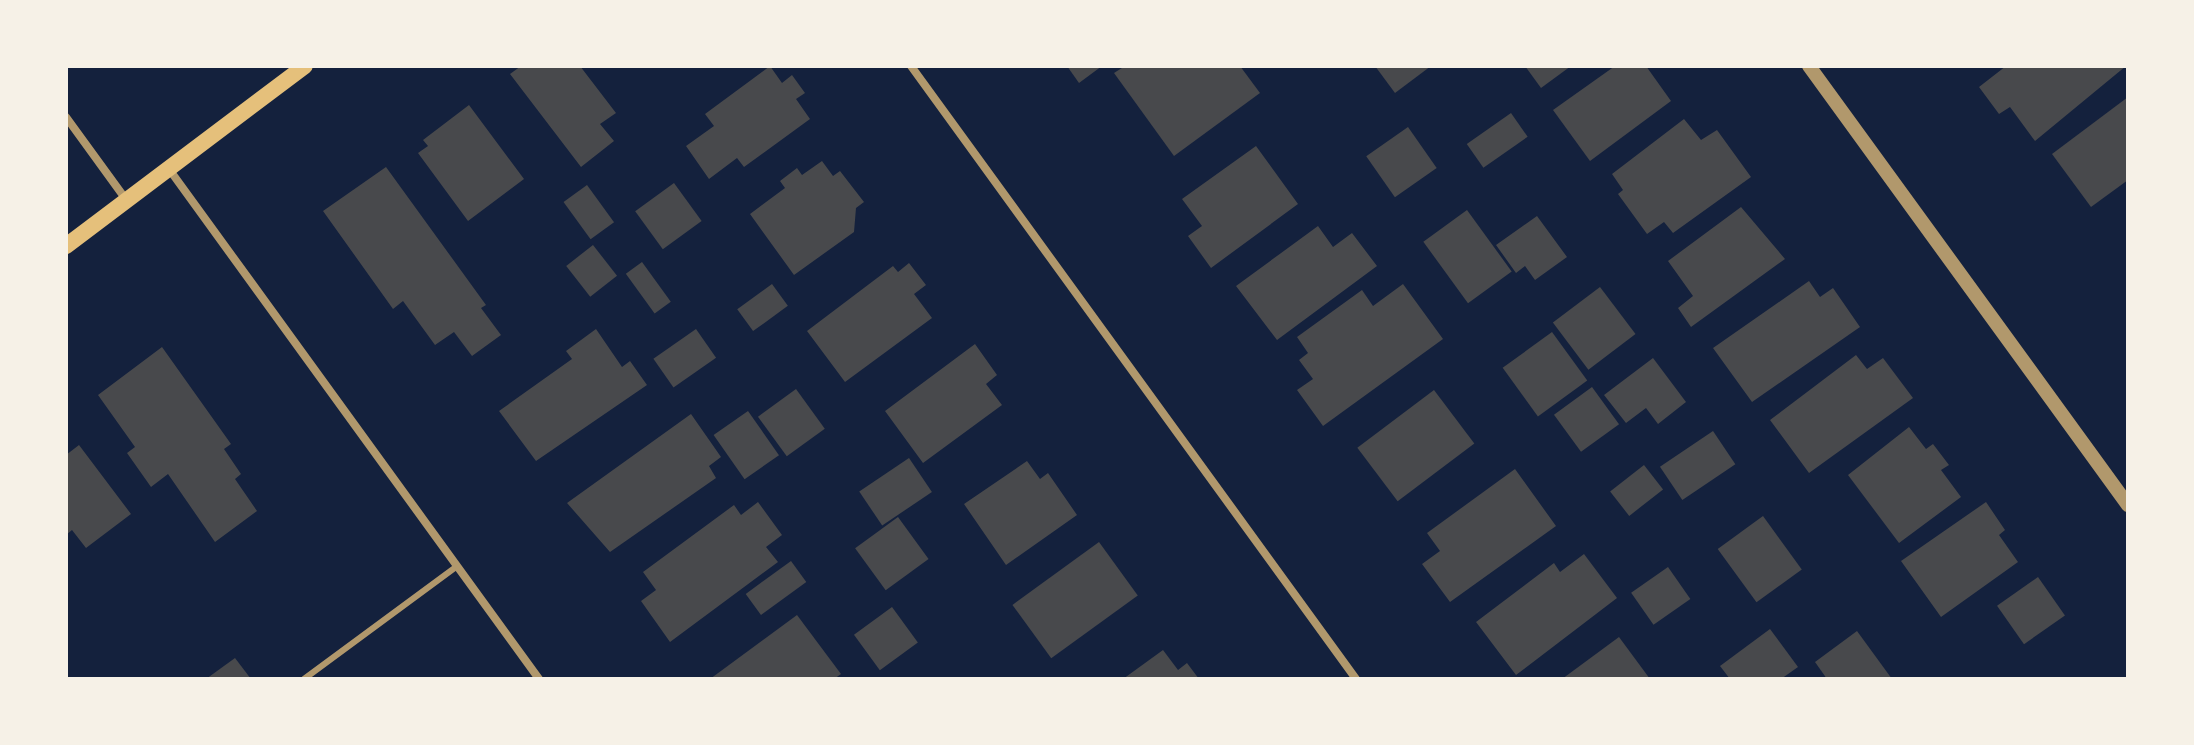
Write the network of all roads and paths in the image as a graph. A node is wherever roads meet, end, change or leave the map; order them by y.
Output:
1 (305, 66) edge
2 (911, 66) edge
3 (1809, 66) edge
4 (66, 117) edge
5 (169, 169) junction
6 (127, 201) junction
7 (66, 246) edge
8 (2128, 505) edge
9 (457, 566) junction
10 (304, 679) edge
11 (539, 679) edge
12 (1356, 679) edge

1 - 5 main road
2 - 12 street
3 - 8 street
4 - 6 street
5 - 6 main road
5 - 9 street
6 - 7 main road
9 - 10 lane
9 - 11 street

